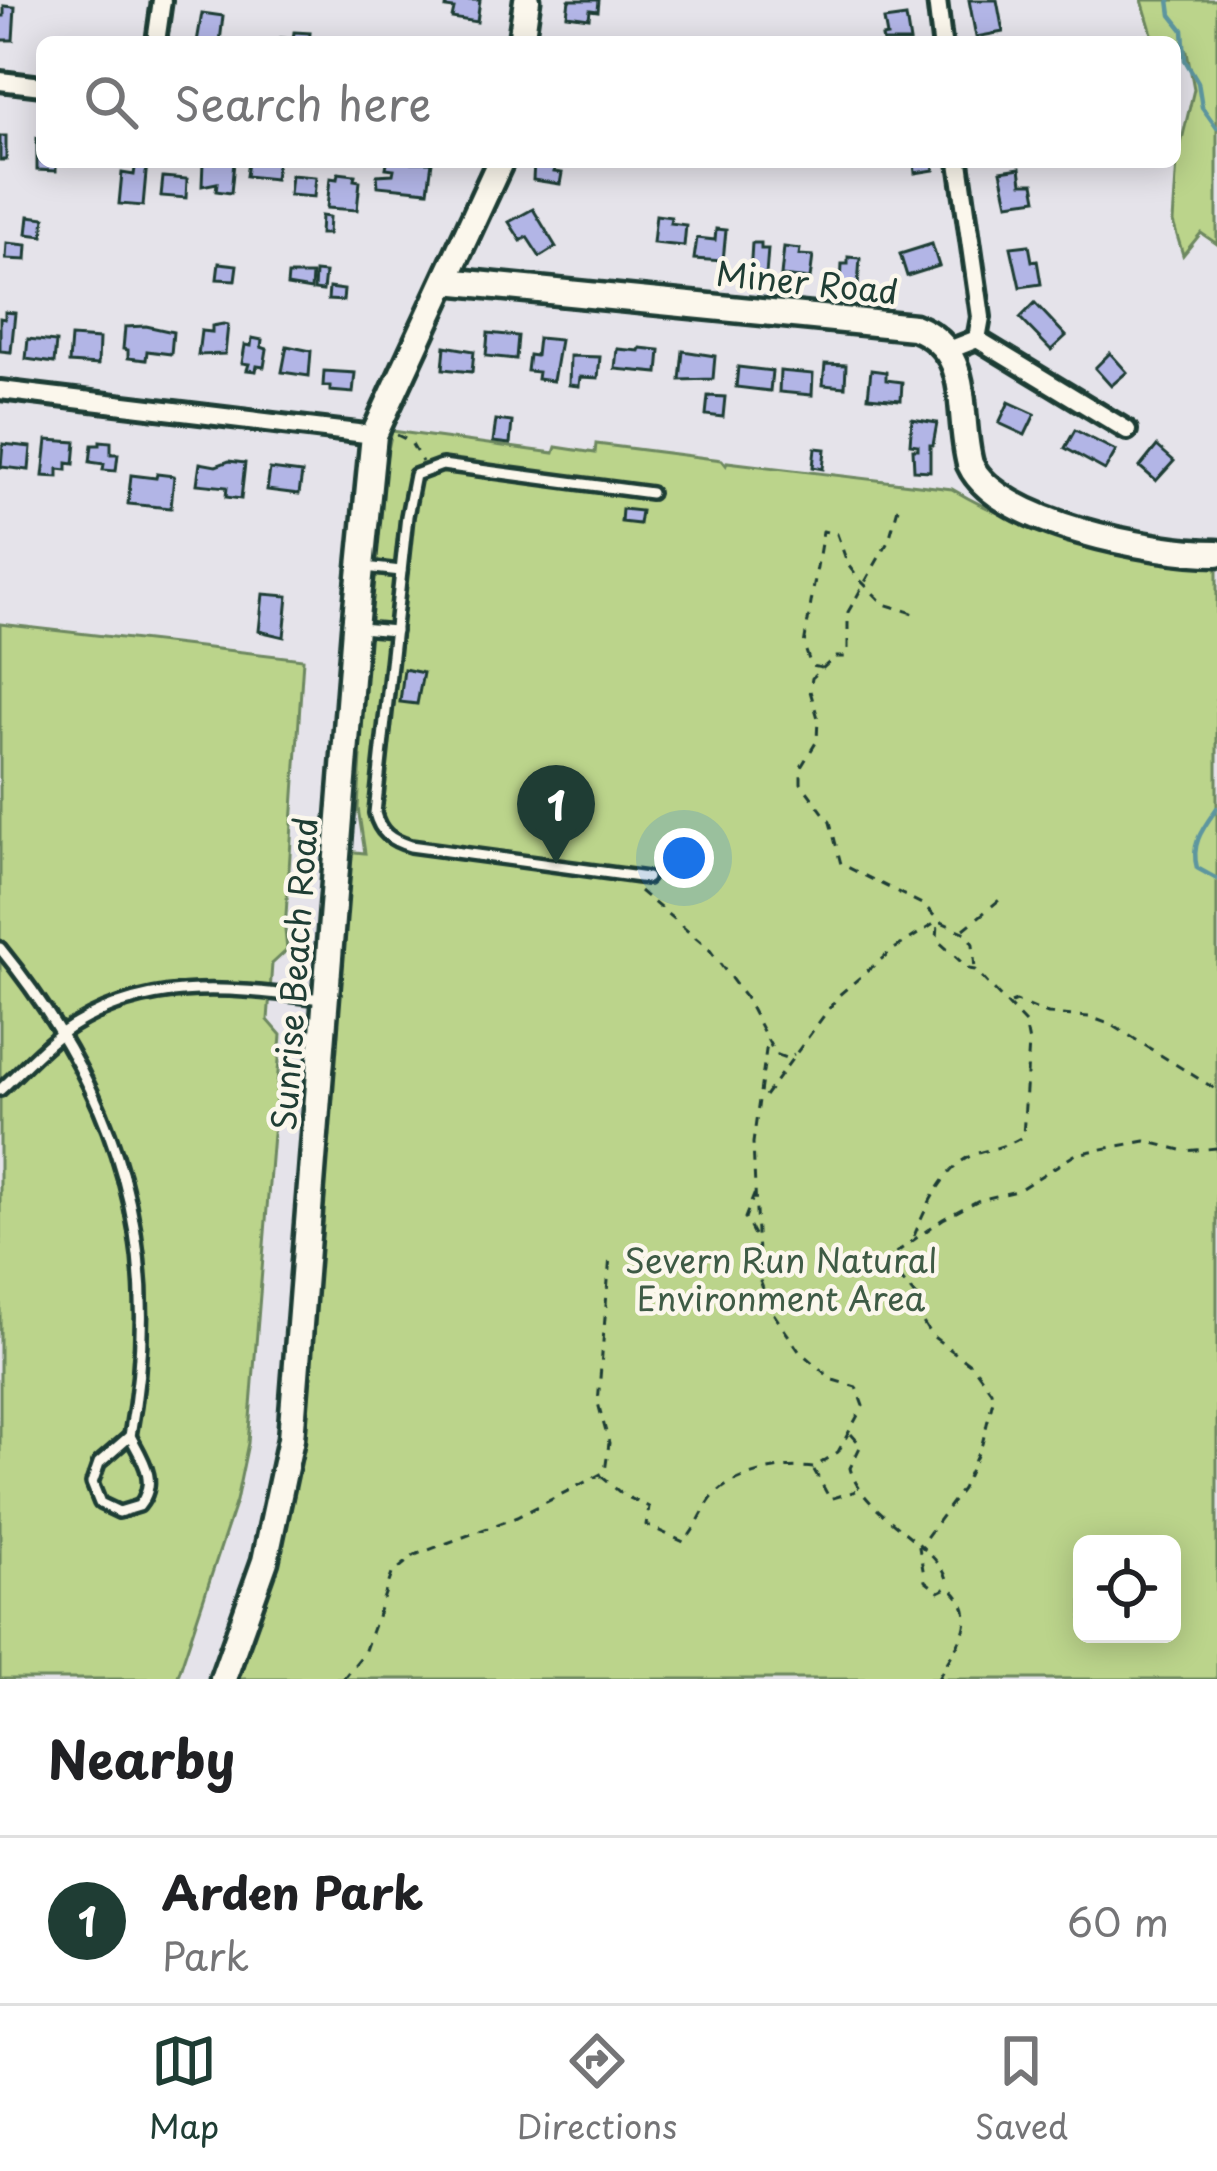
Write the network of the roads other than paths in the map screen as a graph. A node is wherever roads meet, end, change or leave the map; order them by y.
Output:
1 (162, 0) edge
2 (527, 0) edge
3 (937, 0) edge
4 (157, 36) edge
5 (522, 36) edge
6 (942, 36) edge
7 (0, 81) edge
8 (36, 85) edge
9 (497, 168) edge
10 (960, 168) edge
11 (446, 280) junction
12 (977, 339) junction
13 (949, 350) junction
14 (0, 390) edge
15 (1127, 430) dead end
16 (374, 435) junction
17 (651, 493) dead end
18 (1217, 554) edge
19 (362, 566) junction
20 (401, 571) junction
21 (355, 628) junction
22 (395, 632) junction
23 (647, 878) dead end
24 (0, 948) edge
25 (328, 1000) junction
26 (62, 1034) junction
27 (0, 1090) edge
28 (130, 1436) junction
29 (223, 1679) edge

1 - 4 street
2 - 5 street
3 - 6 street
7 - 8 street
9 - 11 street, Sunrise Beach Road
10 - 12 street
11 - 13 street, Miner Road
11 - 16 street, Sunrise Beach Road
12 - 13 street
12 - 15 street
13 - 18 street
14 - 16 street
16 - 19 street, Sunrise Beach Road
17 - 20 lane
19 - 20 lane
19 - 21 street, Sunrise Beach Road
20 - 22 lane
21 - 22 lane
21 - 25 street, Sunrise Beach Road
22 - 23 lane
24 - 26 lane
25 - 26 lane
25 - 29 street, Sunrise Beach Road
26 - 27 lane
26 - 28 lane
28 - 28 lane

